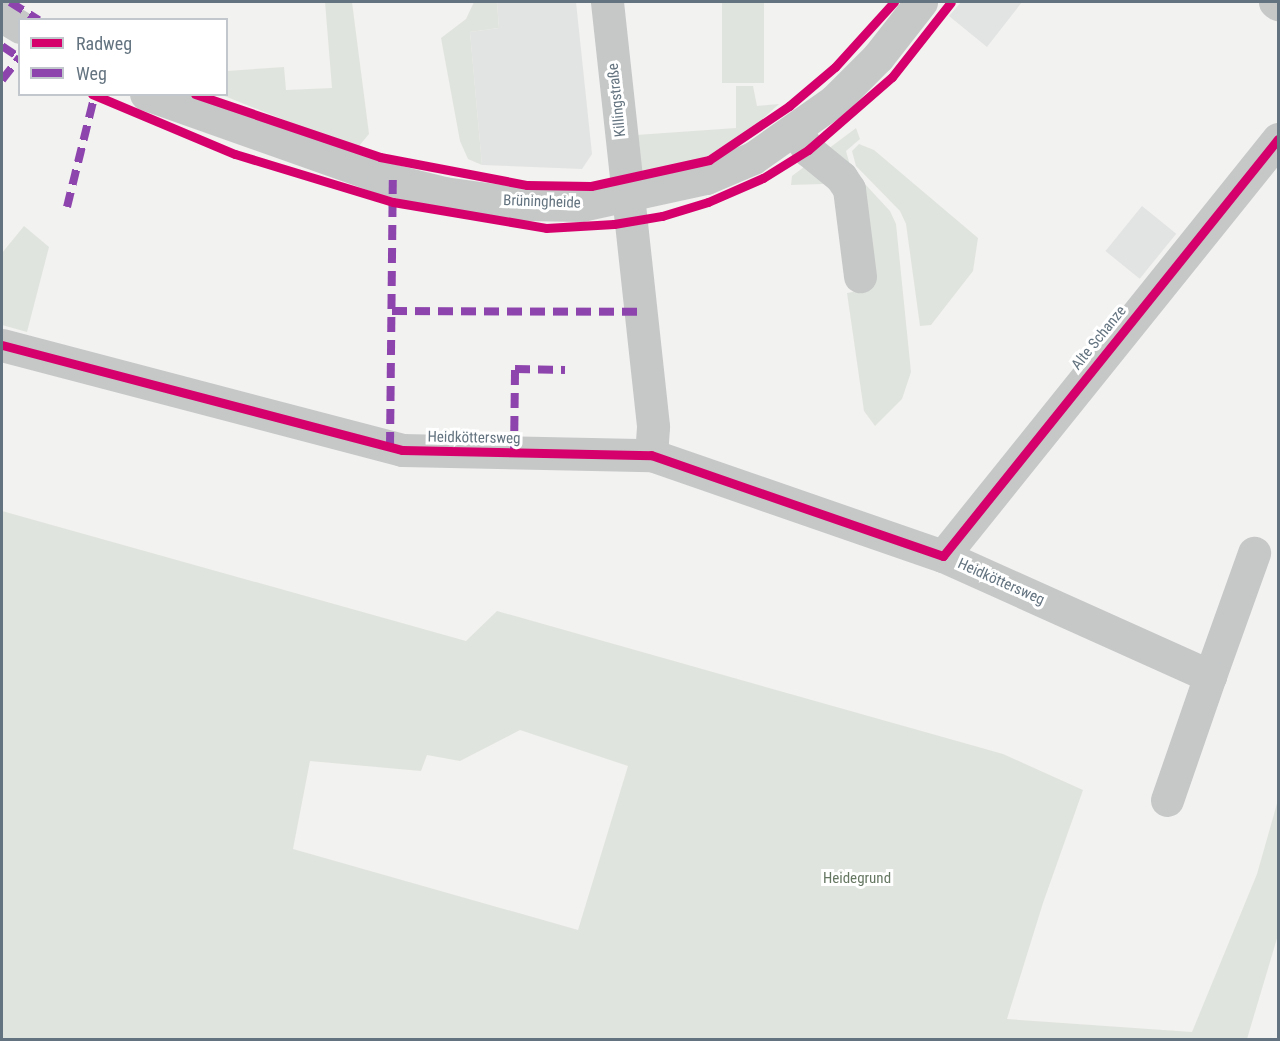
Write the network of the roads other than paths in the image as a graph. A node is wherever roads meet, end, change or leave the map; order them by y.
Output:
1 (607, 2) edge
2 (921, 2) edge
3 (2, 16) edge
4 (18, 26) edge
5 (151, 96) edge
6 (797, 131) junction
7 (1278, 139) edge
8 (627, 198) junction
9 (861, 276) dead end
10 (2, 345) edge
11 (651, 455) junction
12 (1254, 553) dead end
13 (943, 556) junction
14 (1210, 676) junction
15 (1167, 800) dead end

1 - 8 street, Killingstraße
2 - 6 street, Brüningheide
3 - 4 street
5 - 8 street, Brüningheide
6 - 8 street, Brüningheide
6 - 9 street
7 - 13 street, Alte Schanze
8 - 11 street
10 - 11 street, Heidköttersweg
11 - 13 street, Heidköttersweg
12 - 14 street
13 - 14 street, Heidköttersweg
14 - 15 street

